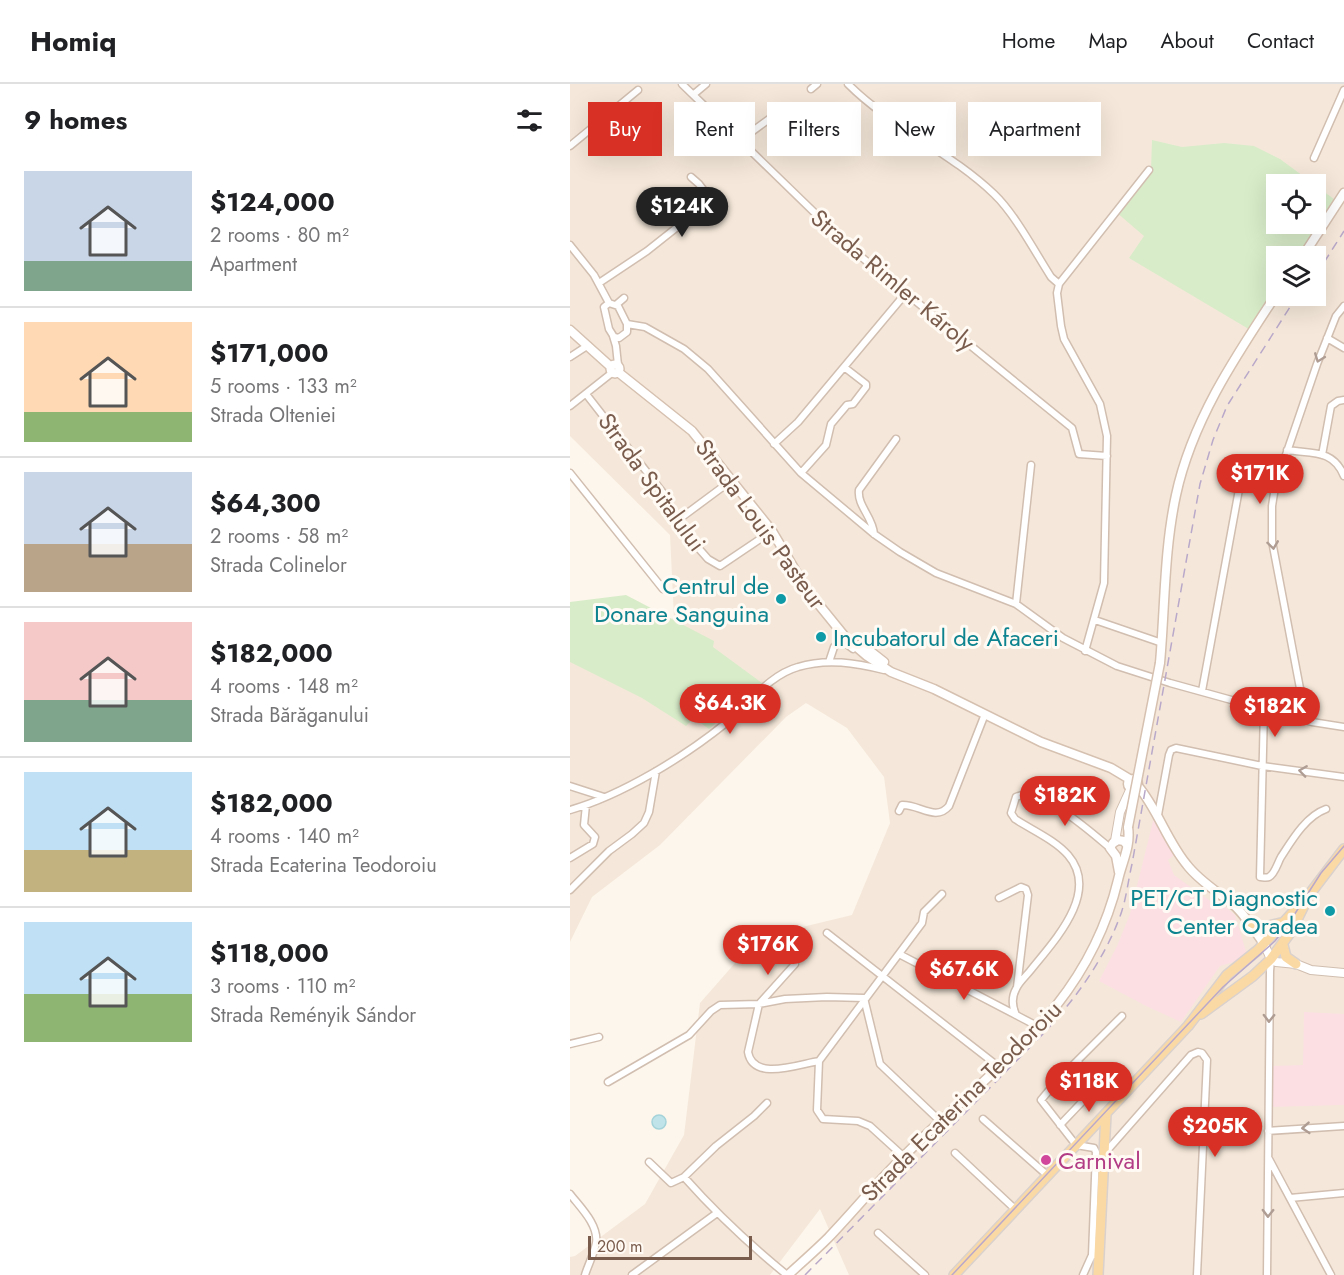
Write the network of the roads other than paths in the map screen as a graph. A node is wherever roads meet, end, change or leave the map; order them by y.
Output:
1 (682, 84) edge
2 (706, 84) edge
3 (817, 84) edge
4 (848, 84) edge
5 (811, 89) dead end
6 (638, 90) dead end
7 (1344, 90) edge
8 (694, 94) junction
9 (702, 102) edge
10 (570, 146) edge
11 (755, 156) edge
12 (1314, 158) dead end
13 (1149, 170) dead end
14 (691, 177) dead end
15 (1344, 193) edge
16 (570, 245) edge
17 (1310, 246) edge
18 (599, 283) junction
19 (1059, 284) junction
20 (906, 293) junction
21 (624, 298) dead end
22 (613, 303) junction
23 (1269, 306) edge
24 (1344, 306) edge
25 (630, 325) junction
26 (570, 330) edge
27 (612, 334) junction
28 (620, 337) junction
29 (1326, 338) junction
30 (587, 346) junction
31 (616, 346) junction
32 (1344, 348) edge
33 (570, 357) edge
34 (844, 367) junction
35 (615, 369) junction
36 (586, 394) junction
37 (1344, 400) edge
38 (570, 406) edge
39 (896, 439) dead end
40 (774, 444) junction
41 (1287, 450) junction
42 (1322, 455) junction
43 (1107, 456) junction
44 (1031, 465) dead end
45 (570, 473) edge
46 (801, 473) junction
47 (1242, 473) dead end
48 (1344, 476) edge
49 (732, 480) junction
50 (678, 520) junction
51 (772, 531) junction
52 (874, 534) junction
53 (663, 589) dead end
54 (1016, 604) junction
55 (1095, 620) junction
56 (845, 634) junction
57 (1162, 643) junction
58 (1085, 651) junction
59 (864, 659) junction
60 (829, 662) junction
61 (891, 672) junction
62 (1202, 692) junction
63 (1264, 710) junction
64 (985, 714) junction
65 (1306, 720) junction
66 (1344, 727) edge
67 (1262, 766) junction
68 (656, 771) junction
69 (1344, 777) edge
70 (1133, 785) junction
71 (570, 786) edge
72 (604, 797) junction
73 (586, 805) junction
74 (1326, 809) dead end
75 (570, 810) edge
76 (899, 811) dead end
77 (1158, 814) junction
78 (1120, 845) junction
79 (1344, 849) edge
80 (570, 858) edge
81 (1119, 875) junction
82 (570, 890) edge
83 (942, 894) dead end
84 (1309, 895) junction
85 (999, 898) dead end
86 (1250, 922) junction
87 (1283, 922) junction
88 (827, 933) dead end
89 (1283, 945) junction
90 (1268, 952) junction
91 (899, 954) junction
92 (795, 964) dead end
93 (1296, 964) junction
94 (1344, 973) edge
95 (881, 977) junction
96 (1016, 988) junction
97 (864, 998) junction
98 (759, 1004) junction
99 (1016, 1015) junction
100 (1122, 1016) dead end
101 (1188, 1026) junction
102 (1039, 1027) junction
103 (599, 1037) dead end
104 (570, 1044) edge
105 (819, 1060) junction
106 (1077, 1061) junction
107 (999, 1067) junction
108 (608, 1082) dead end
109 (1099, 1084) junction
110 (1117, 1101) junction
111 (767, 1103) dead end
112 (1106, 1114) junction
113 (983, 1119) dead end
114 (940, 1121) junction
115 (1060, 1125) junction
116 (1344, 1126) edge
117 (1268, 1131) junction
118 (1076, 1144) junction
119 (955, 1153) dead end
120 (1105, 1154) junction
121 (903, 1156) junction
122 (1269, 1159) junction
123 (649, 1162) dead end
124 (1097, 1162) junction
125 (1047, 1175) junction
126 (684, 1177) junction
127 (1283, 1185) junction
128 (1269, 1188) junction
129 (1344, 1193) edge
130 (570, 1194) edge
131 (1290, 1198) junction
132 (1016, 1210) junction
133 (717, 1213) junction
134 (878, 1233) dead end
135 (1095, 1255) junction
136 (585, 1275) edge
137 (632, 1275) edge
138 (787, 1275) edge
139 (925, 1275) edge
140 (954, 1275) edge
141 (1083, 1275) edge
142 (1098, 1275) edge
143 (1197, 1275) edge
144 (1267, 1275) edge
145 (1331, 1275) edge

1 - 8 street, Strada Rimler Károly
2 - 8 street
3 - 5 street
4 - 19 street
6 - 10 street
7 - 12 street
8 - 9 street, Strada Rimler Károly
11 - 20 street, Strada Rimler Károly
13 - 19 street
14 - 18 street
15 - 17 main road
16 - 18 street
18 - 22 street
19 - 43 street
20 - 34 street
20 - 43 street, Strada Rimler Károly
21 - 22 street
22 - 25 street
22 - 27 street
23 - 57 main road
24 - 29 street
25 - 28 street
25 - 40 street
26 - 30 main road, Strada Louis Pasteur
27 - 28 street
27 - 31 street
28 - 31 street
29 - 32 street
29 -> 41 street
30 - 33 street
30 - 35 main road, Strada Louis Pasteur
31 - 35 street
34 - 40 street
34 - 46 street
35 - 36 street
35 - 49 main road, Strada Louis Pasteur
36 - 38 street
36 - 50 street, Strada Spitalului
37 - 42 street
39 - 52 street
40 - 46 street
41 - 42 street
41 -> 65 street
42 - 48 street
43 - 55 street
44 - 54 street
45 - 53 street
46 - 52 street
47 - 62 street
49 - 50 street
49 - 51 main road, Strada Louis Pasteur
50 - 51 street, Strada Spitalului
51 - 56 main road, Strada Louis Pasteur
52 - 54 street
54 - 58 street
55 - 57 street
55 - 58 street
56 - 59 main road, Strada Louis Pasteur
56 - 61 main road, Strada Louis Pasteur
57 - 78 main road, bridge
58 - 62 street
59 - 60 street
59 - 60 street
59 - 61 main road, Strada Louis Pasteur
60 - 68 street
61 - 64 main road, Strada Louis Pasteur
62 - 63 street
63 - 65 street
63 - 67 street
64 - 70 main road, Strada Louis Pasteur
64 - 76 street
65 - 66 street
69 -> 67 street
67 - 74 street
67 - 77 street
68 - 72 street
68 - 82 street
70 - 77 main road, Strada Louis Pasteur
70 - 78 street, Strada Ecaterina Teodoroiu
71 - 72 street
72 - 73 street
73 - 75 street
73 - 80 street
77 - 86 main road, Strada Louis Pasteur
78 - 81 main road, Strada Ecaterina Teodoroiu
78 - 81 main road, Strada Ecaterina Teodoroiu
78 - 96 street
79 - 84 main road
81 - 102 main road, Strada Ecaterina Teodoroiu
83 - 91 street
84 - 87 main road
84 - 89 main road
85 - 96 street
86 - 87 main road
86 - 90 main road, Strada Louis Pasteur
87 - 90 main road
88 - 95 street
89 - 90 main road
89 - 93 main road
90 - 93 street
90 - 101 main road
90 - 101 main road
90 -> 117 street
91 - 95 street
91 - 99 street
92 - 98 street
93 - 94 street
95 - 97 street
95 - 107 street
96 - 99 street
97 - 98 street
97 - 105 street
97 - 114 street
98 - 105 street
98 - 108 street
99 - 102 street
100 - 106 street
101 - 110 main road
102 - 107 main road, Strada Ecaterina Teodoroiu
103 - 104 street
105 - 121 street
106 - 109 street
106 - 115 street
107 - 114 main road, Strada Ecaterina Teodoroiu
109 - 110 street
109 - 115 street
110 - 112 main road
111 - 126 street
112 - 118 main road
112 - 120 main road
113 - 125 street
114 - 121 main road, Strada Ecaterina Teodoroiu
115 - 118 street
116 -> 117 street
117 - 122 street
118 - 124 street
118 - 125 main road
119 - 132 street
120 - 124 street
120 - 135 main road
120 - 143 street
121 - 138 main road, Strada Ecaterina Teodoroiu
122 - 127 street
122 - 128 street
123 - 126 street
124 - 135 street
125 - 132 main road
126 - 133 street
127 - 128 street
127 - 131 street
128 -> 144 street
129 - 131 street
130 - 136 street
131 - 145 street
132 - 140 main road
133 - 137 street
133 - 138 street
134 - 139 street
135 - 141 street
135 - 142 main road

